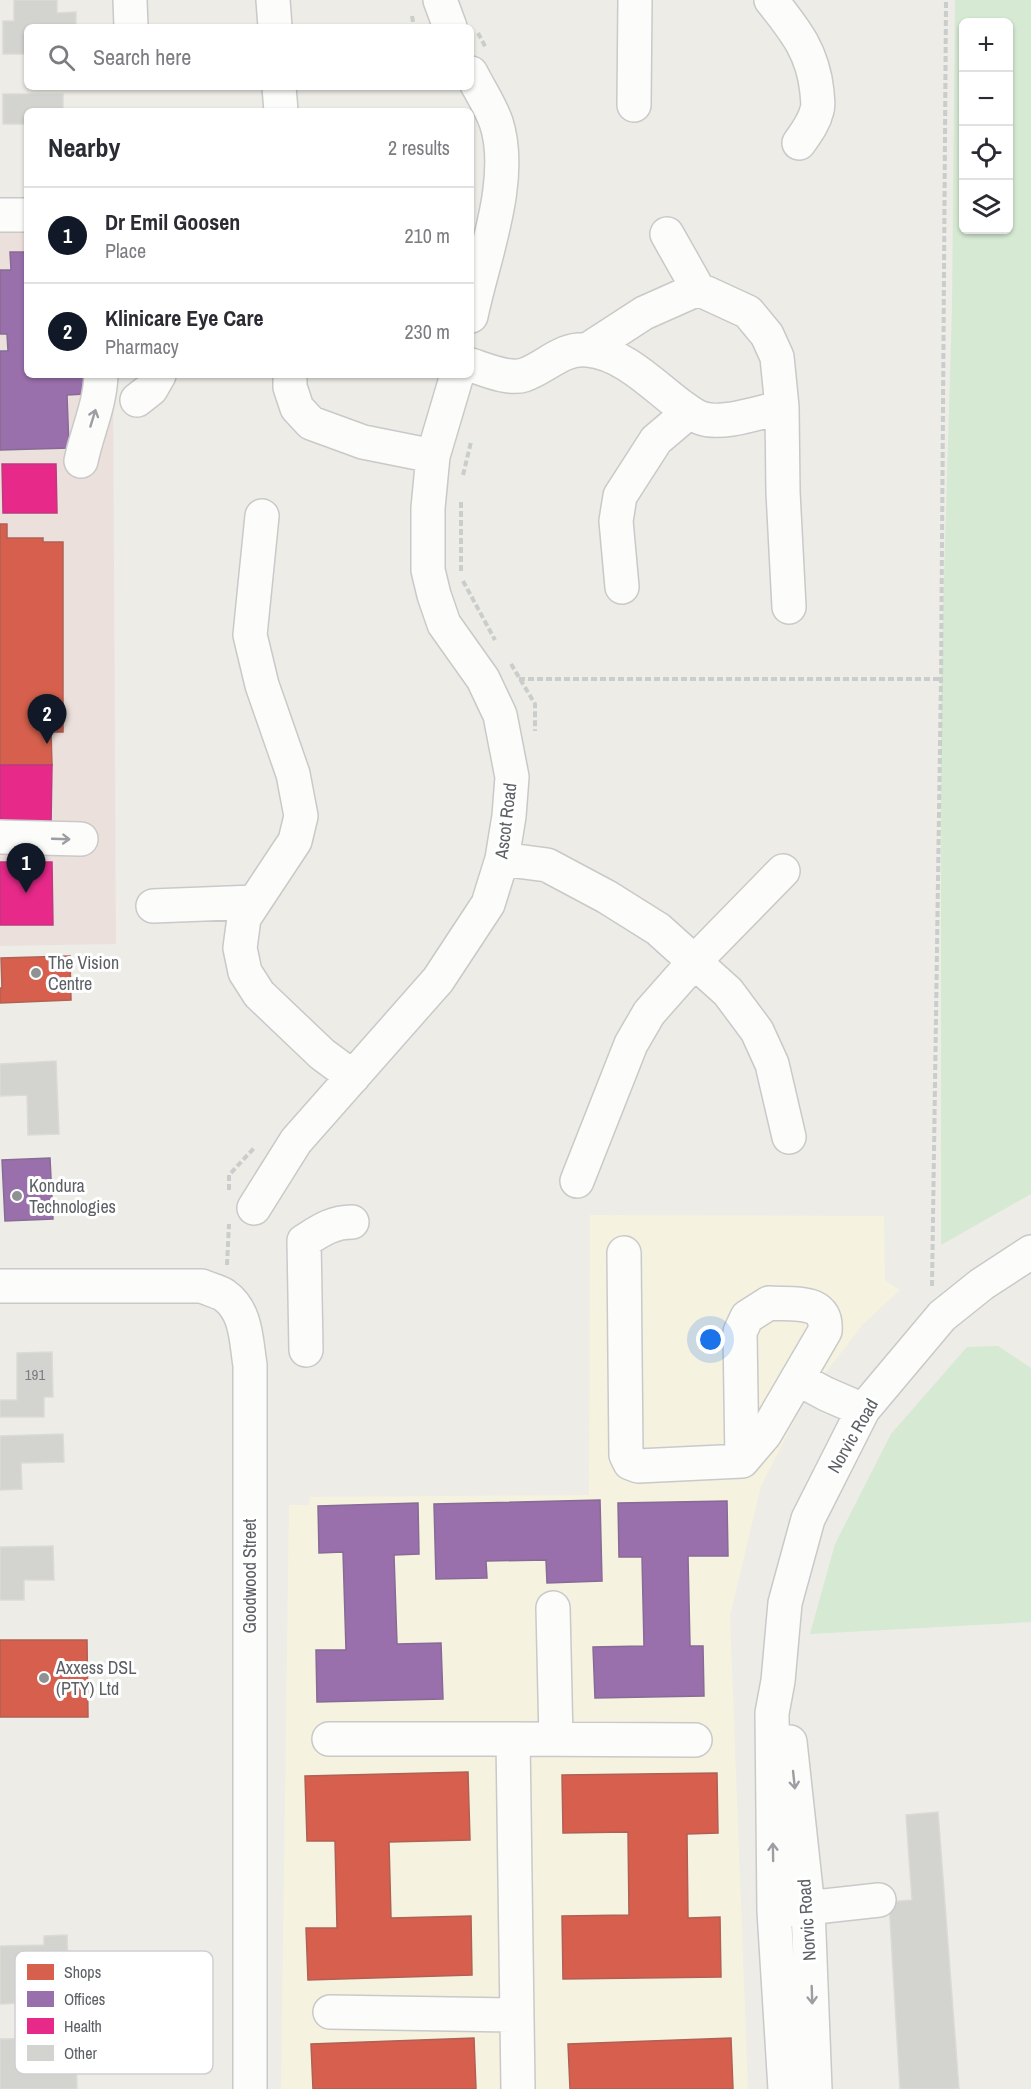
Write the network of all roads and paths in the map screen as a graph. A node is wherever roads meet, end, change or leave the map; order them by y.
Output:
1 (130, 0) edge
2 (273, 0) edge
3 (440, 0) edge
4 (635, 0) edge
5 (771, 0) edge
6 (946, 0) edge
7 (131, 24) edge
8 (274, 24) edge
9 (449, 24) edge
10 (474, 79) edge
11 (279, 90) edge
12 (634, 105) dead end
13 (281, 108) edge
14 (799, 143) dead end
15 (0, 215) edge
16 (24, 215) edge
17 (667, 234) dead end
18 (698, 289) junction
19 (474, 304) edge
20 (587, 350) junction
21 (474, 365) edge
22 (100, 378) edge
23 (157, 378) edge
24 (290, 378) edge
25 (456, 378) edge
26 (137, 400) dead end
27 (782, 408) junction
28 (689, 412) junction
29 (433, 456) junction
30 (81, 461) dead end
31 (262, 516) dead end
32 (621, 587) dead end
33 (789, 607) dead end
34 (483, 679) junction
35 (941, 679) junction
36 (0, 837) edge
37 (81, 839) dead end
38 (502, 859) junction
39 (783, 872) dead end
40 (254, 902) junction
41 (153, 906) dead end
42 (694, 962) junction
43 (352, 1077) junction
44 (789, 1137) dead end
45 (261, 1140) dead end
46 (578, 1181) dead end
47 (237, 1208) junction
48 (352, 1222) dead end
49 (228, 1242) dead end
50 (1031, 1252) edge
51 (624, 1253) dead end
52 (0, 1287) edge
53 (932, 1328) junction
54 (306, 1350) dead end
55 (798, 1378) junction
56 (863, 1410) junction
57 (741, 1461) junction
58 (553, 1608) dead end
59 (778, 1681) junction
60 (329, 1739) dead end
61 (513, 1739) junction
62 (556, 1739) junction
63 (695, 1740) dead end
64 (879, 1900) dead end
65 (808, 1908) junction
66 (774, 1911) junction
67 (330, 2012) dead end
68 (517, 2015) junction
69 (250, 2089) edge
70 (518, 2089) edge
71 (785, 2089) edge
72 (815, 2089) edge

1 - 7 street
2 - 8 street
3 - 9 street
4 - 12 street
5 - 14 street
6 - 35 path
10 - 19 street
11 - 13 street
15 - 16 street
17 - 18 street
18 - 20 street
18 - 27 street
20 - 21 street
20 - 28 street
30 -> 22 street
23 - 26 street
24 - 29 street
25 - 29 street, Ascot Road
27 - 28 street
27 - 33 street
28 - 32 street
29 - 34 street, Ascot Road
31 - 40 street
34 - 35 path
34 - 38 street, Ascot Road
35 - 53 path
36 -> 37 street
38 - 42 street
38 - 43 street, Ascot Road
39 - 42 street
40 - 41 street
40 - 43 street
42 - 44 street
42 - 46 street
43 - 47 street, Ascot Road
45 - 47 path
47 - 49 path
48 - 54 street
50 - 53 street, Norvic Road
51 - 57 street
52 - 69 street, Goodwood Street
53 - 56 street, Norvic Road
55 - 56 street
55 - 57 street
55 - 57 street
56 - 59 street, Norvic Road
58 - 62 street
59 -> 65 street, Norvic Road
66 -> 59 street, Norvic Road
60 - 61 street
61 - 62 street
61 - 68 street
62 - 63 street
64 - 65 street
65 - 66 street
65 -> 72 street, Norvic Road
66 - 71 street, Norvic Road
67 - 68 street
68 - 70 street

